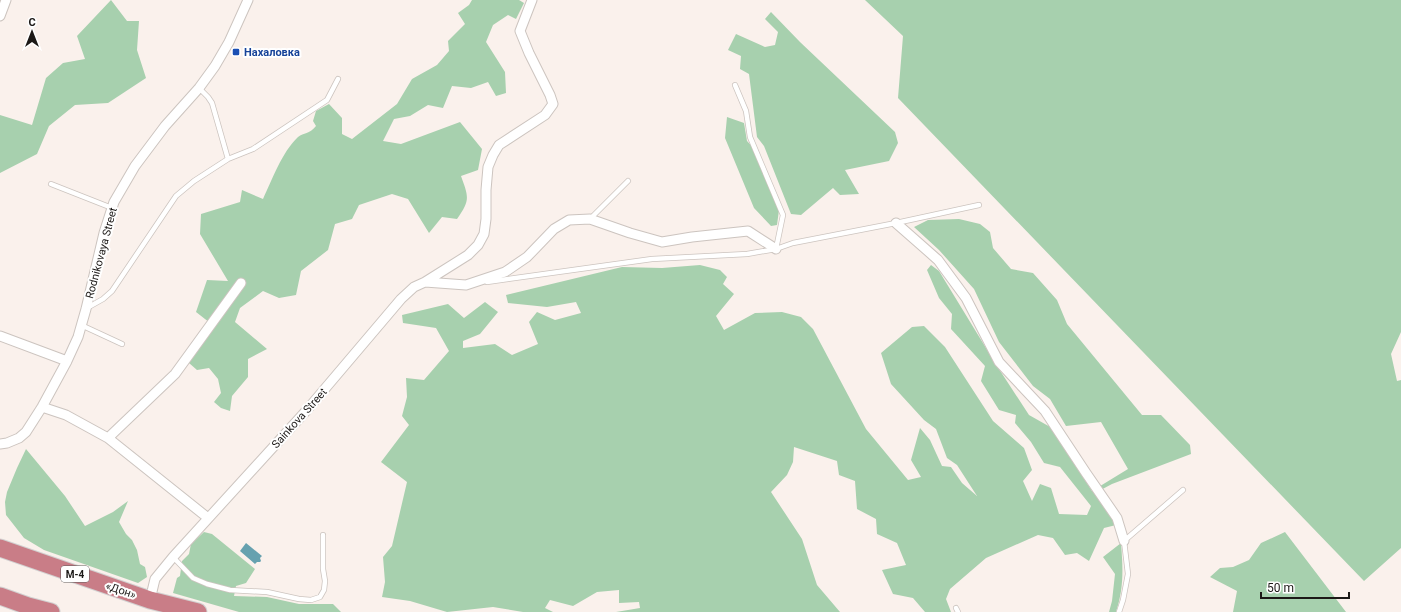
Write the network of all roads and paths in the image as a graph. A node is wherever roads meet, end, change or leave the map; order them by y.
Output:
1 (6, 0) edge
2 (248, 0) edge
3 (532, 0) edge
4 (0, 16) edge
5 (338, 79) dead end
6 (735, 85) dead end
7 (198, 88) junction
8 (228, 159) junction
9 (628, 181) dead end
10 (51, 184) dead end
11 (979, 205) dead end
12 (112, 208) junction
13 (590, 219) junction
14 (896, 223) junction
15 (776, 249) junction
16 (425, 282) junction
17 (241, 283) dead end
18 (466, 285) junction
19 (86, 309) junction
20 (81, 325) junction
21 (0, 336) edge
22 (122, 344) dead end
23 (67, 361) junction
24 (42, 407) junction
25 (108, 438) junction
26 (0, 444) edge
27 (1183, 490) dead end
28 (208, 518) junction
29 (323, 535) dead end
30 (1124, 541) junction
31 (0, 548) edge
32 (173, 557) junction
33 (0, 596) edge
34 (150, 600) junction
35 (51, 612) edge
36 (198, 612) edge
37 (1119, 612) edge

1 - 4 street
2 - 7 street, Rodnikovaya Street
3 - 16 street, Sainkova Street
5 - 8 lane
6 - 15 lane
7 - 8 lane
7 - 12 street, Rodnikovaya Street
8 - 19 lane
9 - 13 lane
10 - 12 lane
11 - 14 lane
12 - 19 street, Rodnikovaya Street
13 - 15 street
13 - 18 street
14 - 15 lane
14 - 30 street
15 - 18 lane
16 - 18 street
16 - 28 street, Sainkova Street
17 - 25 street
19 - 20 street, Rodnikovaya Street
20 - 22 lane
20 - 23 street, Rodnikovaya Street
21 - 23 street
23 - 24 street, Rodnikovaya Street
24 - 25 street
24 - 26 street, Rodnikovaya Street
25 - 28 street
27 - 30 lane
28 - 32 street, Sainkova Street
29 - 32 lane
30 - 37 lane
31 - 34 highway, «Дон» / М-4
32 - 34 street, Sainkova Street
33 - 35 highway
34 - 36 highway, «Дон» / М-4

